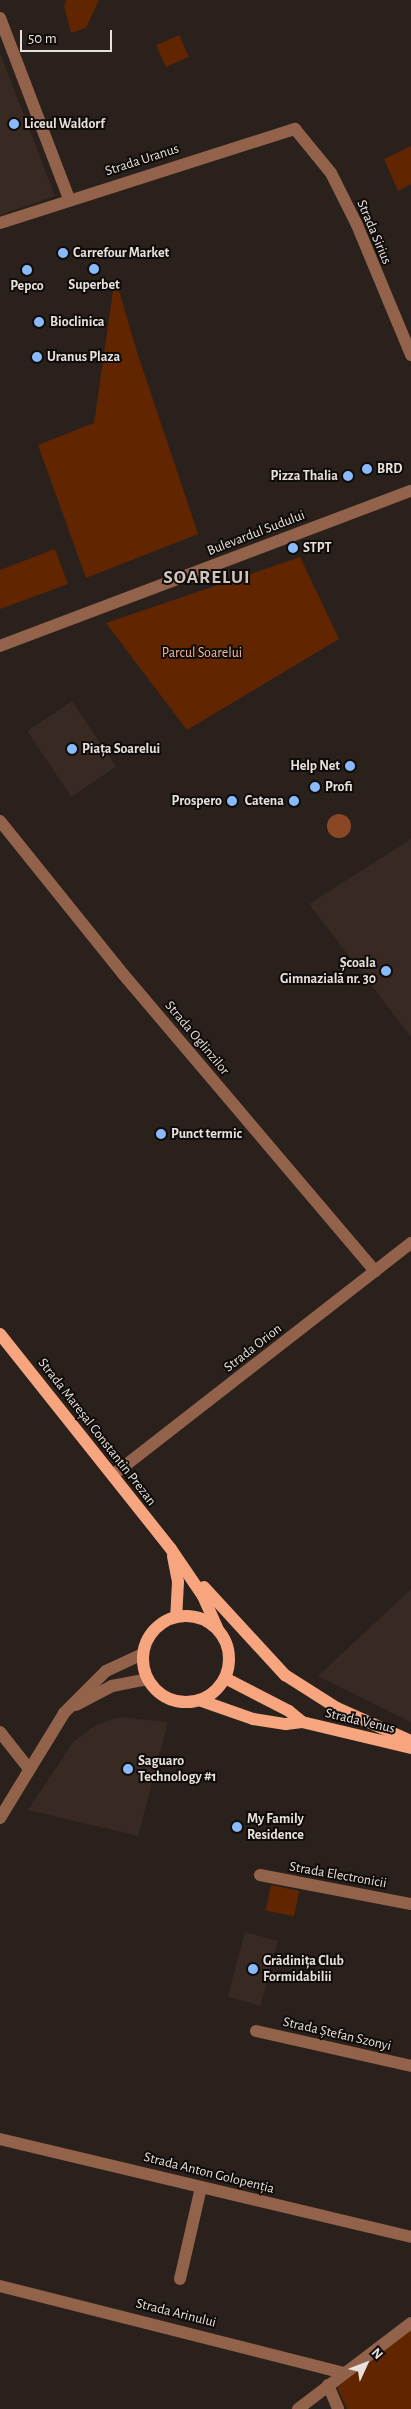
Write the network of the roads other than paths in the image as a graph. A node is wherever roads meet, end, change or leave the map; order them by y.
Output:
1 (0, 18) edge
2 (295, 129) joint
3 (69, 199) junction
4 (0, 223) edge
5 (411, 355) edge
6 (411, 491) edge
7 (0, 646) edge
8 (0, 821) edge
9 (411, 1243) edge
10 (375, 1271) junction
11 (0, 1334) edge
12 (113, 1475) junction
13 (173, 1552) junction
14 (176, 1616) junction
15 (218, 1629) junction
16 (142, 1654) junction
17 (225, 1678) junction
18 (147, 1679) junction
19 (199, 1700) junction
20 (64, 1713) junction
21 (302, 1722) junction
22 (0, 1732) edge
23 (411, 1742) edge
24 (411, 1748) edge
25 (30, 1770) junction
26 (0, 1818) edge
27 (260, 1875) dead end
28 (411, 1904) edge
29 (256, 2031) dead end
30 (411, 2066) edge
31 (0, 2139) edge
32 (201, 2187) junction
33 (411, 2237) edge
34 (180, 2279) dead end
35 (0, 2286) edge
36 (411, 2323) edge
37 (343, 2373) junction
38 (328, 2385) junction
39 (298, 2409) edge
40 (338, 2409) edge

1 - 3 street
2 - 3 street, Strada Uranus
2 - 5 street, Strada Sirius
3 - 4 street, Strada Uranus
6 - 7 street, Bulevardul Sudului
8 - 10 street, Strada Oglinzilor
9 - 10 street, Strada Orion
10 - 12 street, Strada Orion
11 - 12 main road, Strada Mareșal Constantin Prezan
12 - 13 main road, Strada Mareșal Constantin Prezan
13 - 14 main road, Strada Mareșal Constantin Prezan
13 - 15 main road, Strada Mareșal Constantin Prezan
13 - 23 main road
14 - 15 main road
14 - 16 main road
15 - 17 main road
16 - 18 main road
16 - 20 street
17 - 19 main road
17 - 21 main road, Strada Venus
18 - 19 main road
18 - 20 street
19 - 21 main road, Strada Venus
20 - 25 street
21 - 24 main road, Strada Venus
22 - 25 street
25 - 26 street
27 - 28 street, Strada Electronicii
29 - 30 street, Strada Ștefan Szonyi
31 - 32 street, Strada Anton Golopenția
32 - 33 street, Strada Anton Golopenția
32 - 34 street
35 - 37 street, Strada Arinului
36 - 37 street
37 - 38 street
38 - 39 street
38 - 40 street

